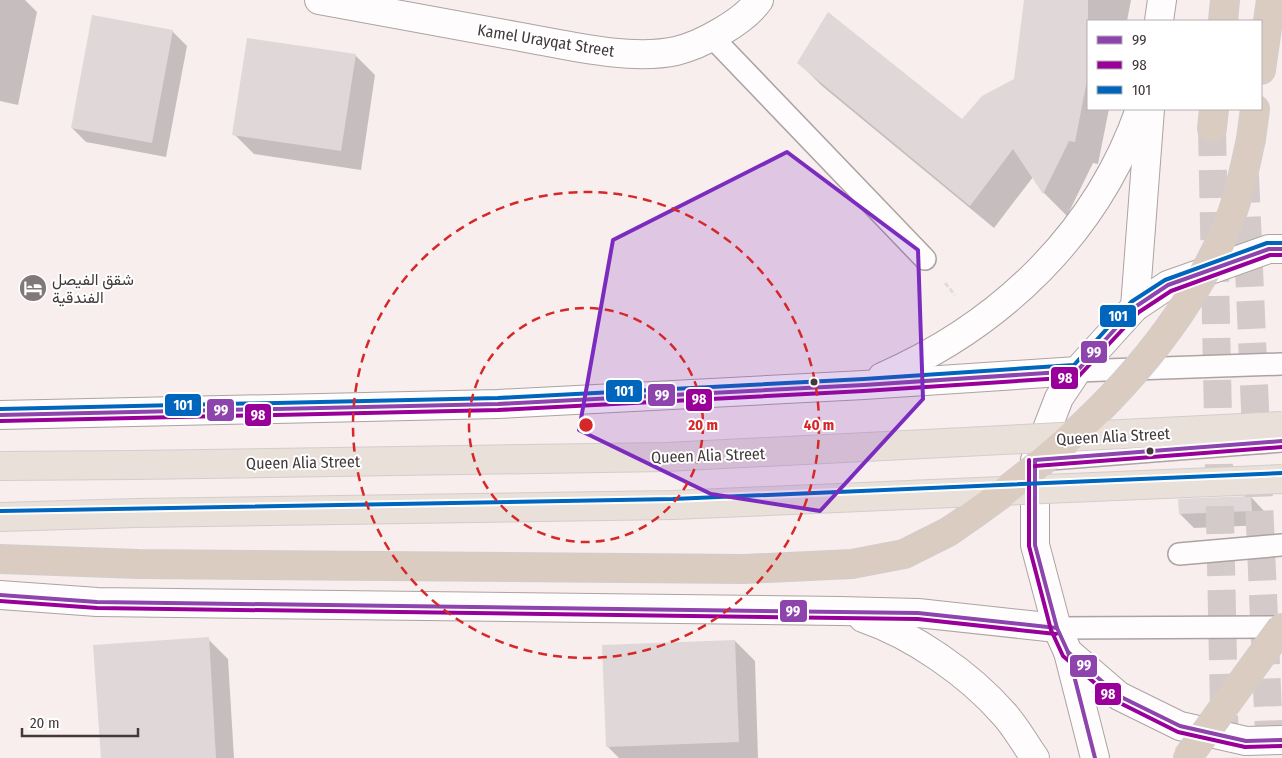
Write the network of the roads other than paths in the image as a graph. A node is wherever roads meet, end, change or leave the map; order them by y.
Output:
1 (319, 0) edge
2 (758, 0) edge
3 (1162, 0) edge
4 (1225, 0) edge
5 (1260, 0) edge
6 (1271, 0) edge
7 (1159, 20) edge
8 (1223, 20) edge
9 (1257, 20) edge
10 (712, 37) junction
11 (1262, 63) edge
12 (1140, 110) edge
13 (1150, 110) edge
14 (1248, 115) edge
15 (1282, 249) edge
16 (925, 259) dead end
17 (1135, 307) junction
18 (1282, 364) edge
19 (1077, 371) junction
20 (864, 385) junction
21 (0, 415) edge
22 (1282, 426) edge
23 (1282, 441) edge
24 (1035, 460) junction
25 (0, 466) edge
26 (1282, 479) edge
27 (0, 517) edge
28 (1282, 545) edge
29 (1179, 554) dead end
30 (0, 559) edge
31 (0, 595) edge
32 (840, 611) junction
33 (1282, 627) edge
34 (1062, 640) junction
35 (1282, 740) edge
36 (1035, 758) edge
37 (1095, 758) edge
38 (1187, 758) edge

1 - 10 main road, Kamel Urayqat Street
2 - 10 main road, Kamel Urayqat Street
3 - 7 main road
4 - 8 highway
5 - 9 highway
6 - 11 highway
10 - 16 lane
12 - 20 main road
13 - 17 main road
14 - 30 highway, bridge
15 - 17 main road
17 - 19 main road
18 - 19 lane
19 - 20 main road
19 - 24 main road
20 - 21 main road
22 - 25 main road, Queen Alia Street, bridge
23 - 24 lane
24 - 34 main road
26 - 27 main road, bridge
28 - 29 lane
31 - 32 main road
32 - 34 main road
32 - 36 main road
33 - 34 lane
33 - 38 highway, bridge
34 - 35 main road
34 - 37 main road

